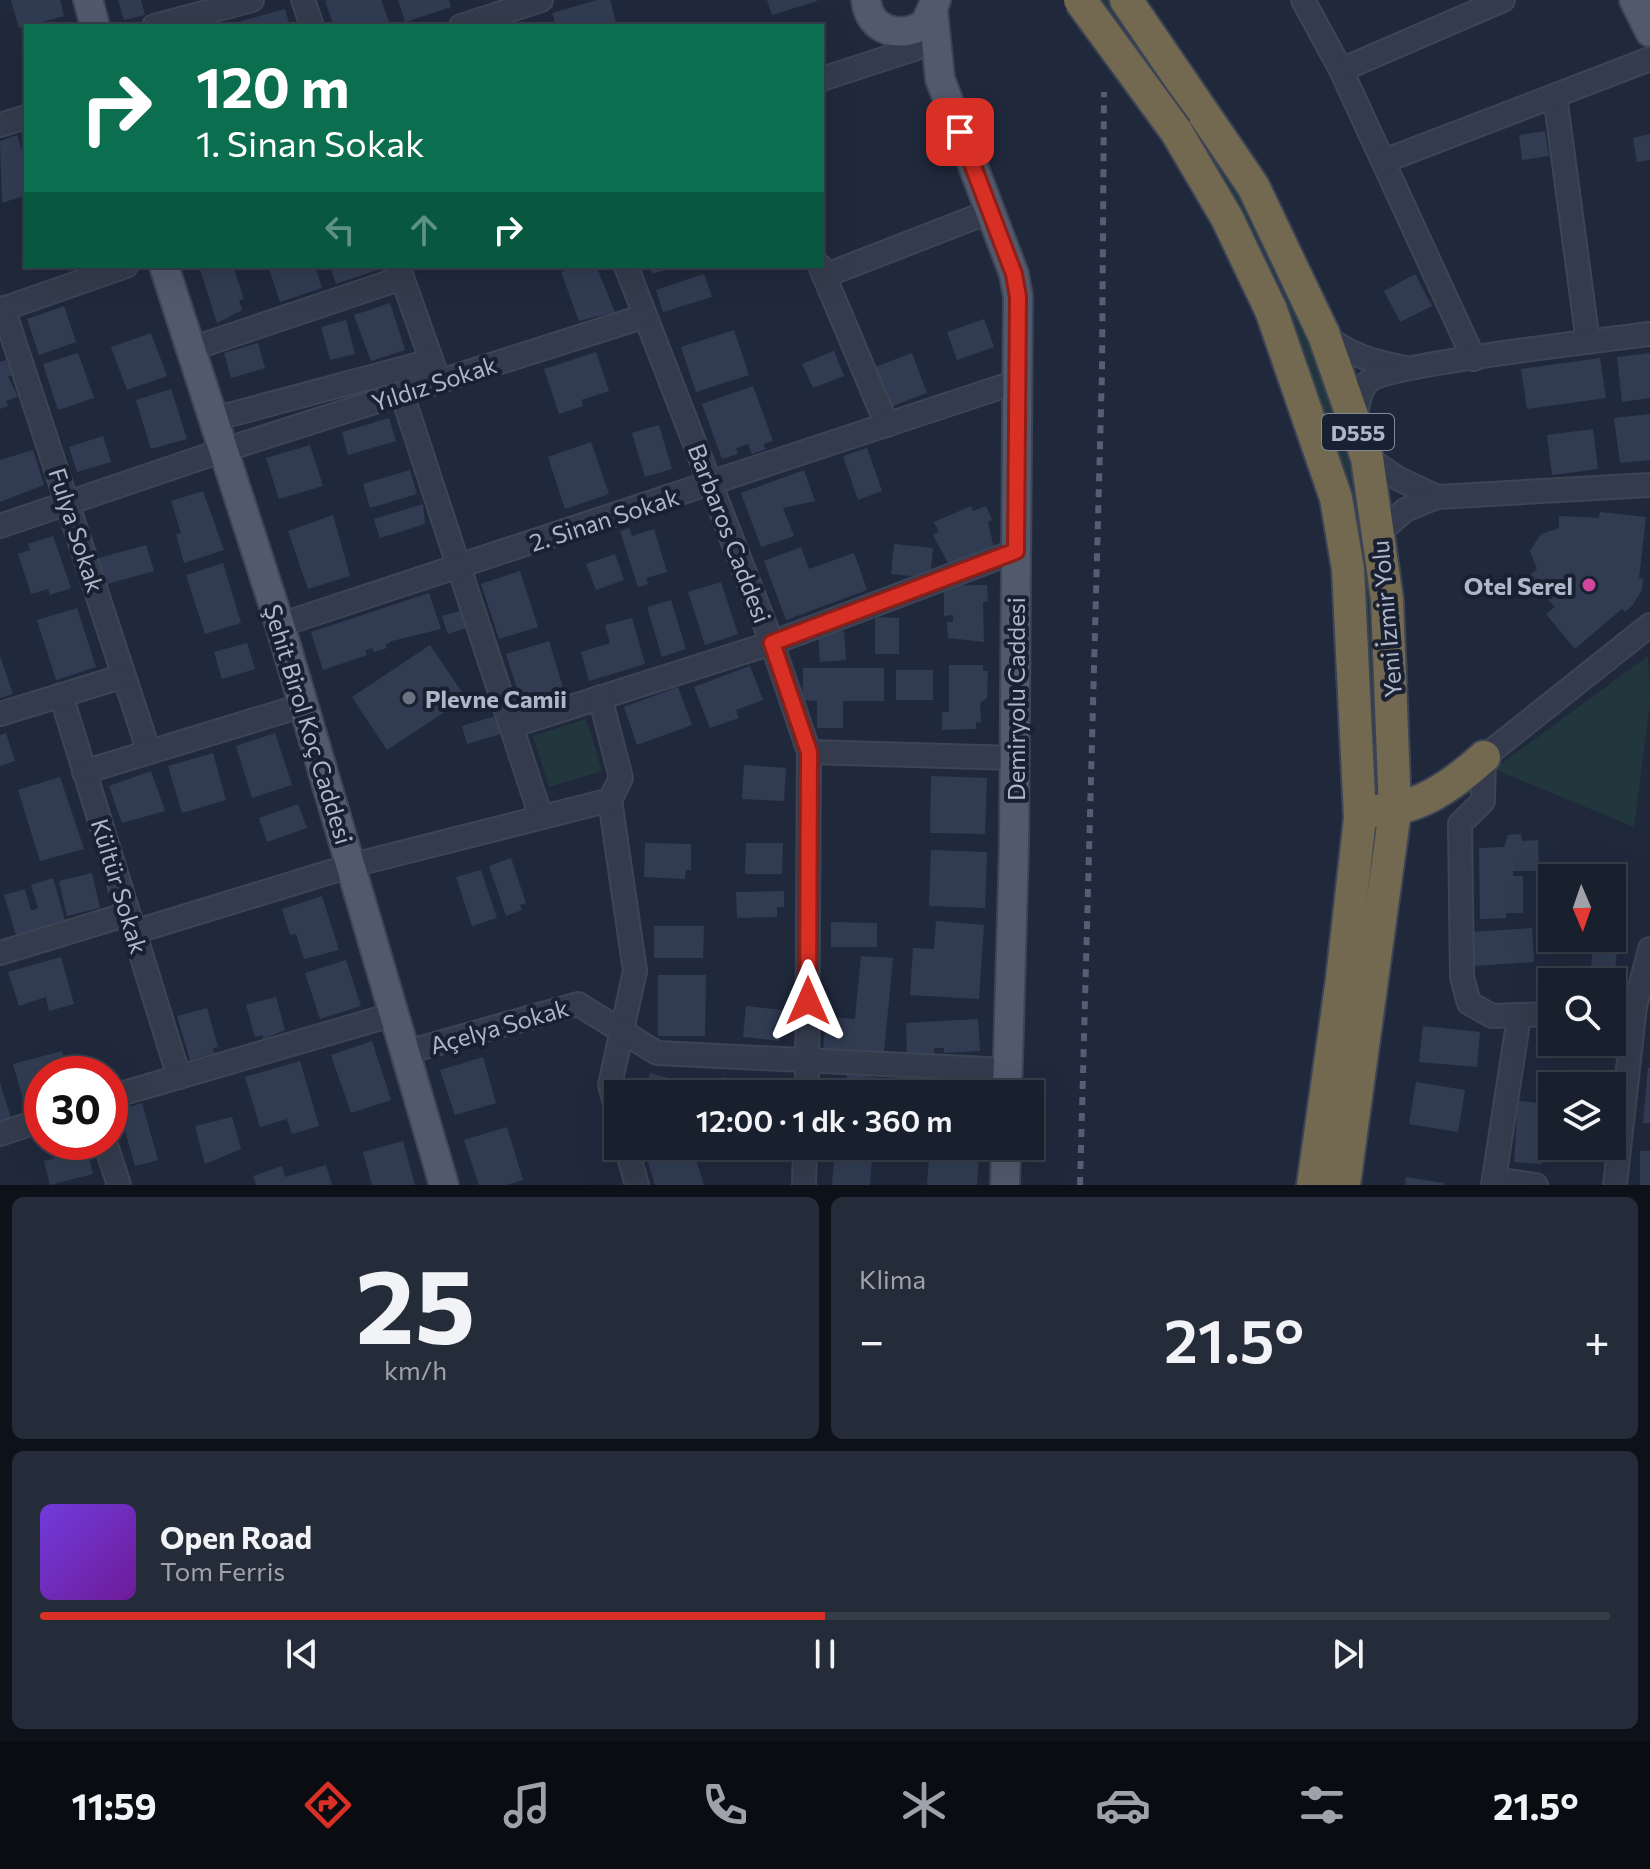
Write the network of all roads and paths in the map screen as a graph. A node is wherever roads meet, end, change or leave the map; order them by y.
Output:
1 (88, 0) edge
2 (252, 0) edge
3 (303, 0) edge
4 (866, 0) edge
5 (1080, 0) edge
6 (1126, 0) edge
7 (1303, 0) edge
8 (1503, 0) edge
9 (1634, 0) edge
10 (934, 6) edge
11 (532, 8) edge
12 (94, 24) edge
13 (162, 24) edge
14 (311, 24) edge
15 (469, 24) edge
16 (1650, 32) edge
17 (897, 36) junction
18 (1650, 59) edge
19 (875, 62) junction
20 (1341, 70) junction
21 (824, 78) edge
22 (940, 79) junction
23 (1555, 96) junction
24 (24, 118) edge
25 (0, 125) edge
26 (1384, 161) junction
27 (991, 211) junction
28 (120, 268) edge
29 (165, 268) edge
30 (627, 268) edge
31 (822, 271) edge
32 (400, 272) edge
33 (2, 309) edge
34 (645, 316) junction
35 (1650, 334) edge
36 (1324, 335) junction
37 (1588, 342) junction
38 (191, 349) junction
39 (1474, 359) junction
40 (1411, 368) junction
41 (435, 371) junction
42 (1019, 381) junction
43 (402, 394) junction
44 (214, 419) junction
45 (1355, 422) junction
46 (887, 425) junction
47 (224, 450) junction
48 (1367, 458) junction
49 (711, 483) junction
50 (1650, 485) edge
51 (1437, 497) junction
52 (68, 503) junction
53 (0, 526) edge
54 (1379, 533) junction
55 (1016, 551) junction
56 (457, 567) junction
57 (280, 625) junction
58 (1650, 625) edge
59 (772, 643) junction
60 (124, 676) junction
61 (61, 695) junction
62 (600, 697) junction
63 (304, 705) junction
64 (0, 714) edge
65 (511, 726) junction
66 (149, 752) junction
67 (809, 752) junction
68 (1484, 757) junction
69 (1015, 758) junction
70 (84, 772) junction
71 (610, 800) junction
72 (1395, 811) junction
73 (1360, 812) junction
74 (541, 817) junction
75 (353, 865) junction
76 (131, 923) junction
77 (1650, 949) edge
78 (0, 953) edge
79 (1635, 1006) junction
80 (1626, 1007) edge
81 (395, 1014) junction
82 (1538, 1015) edge
83 (1519, 1017) junction
84 (622, 1029) junction
85 (407, 1052) junction
86 (808, 1063) junction
87 (179, 1077) junction
88 (611, 1080) edge
89 (807, 1080) edge
90 (987, 1080) edge
91 (1008, 1080) edge
92 (128, 1092) edge
93 (24, 1126) edge
94 (0, 1134) edge
95 (111, 1160) edge
96 (630, 1160) edge
97 (805, 1160) edge
98 (1006, 1160) edge
99 (1493, 1182) edge
100 (119, 1185) edge
101 (444, 1185) edge
102 (637, 1185) edge
103 (804, 1185) edge
104 (1005, 1185) edge
105 (1313, 1185) edge
106 (1344, 1185) edge
107 (1536, 1185) edge
108 (1615, 1185) edge

1 - 12 main road
2 - 13 street
3 - 14 street
4 - 17 main road
5 - 73 highway, Yeni İzmir Yolu / D555, bridge
6 - 36 highway, Yeni İzmir Yolu / D555
7 - 20 street
8 - 20 street
9 - 16 main road
10 - 17 main road
10 - 22 main road
11 - 15 street
17 - 19 street
17 - 19 street
17 - 22 main road
18 - 23 street
19 - 21 street
20 - 26 street
22 - 27 main road, Demiryolu Caddesi
23 - 26 street
23 - 37 street
24 - 25 street
26 - 39 street
27 - 31 street
27 - 42 main road, Demiryolu Caddesi
28 - 33 street
29 - 38 main road, Şehit Birol Koç Caddesi
30 - 34 street, Barbaros Caddesi
31 - 46 street
32 - 38 street
32 - 41 street
33 - 52 street, Fulya Sokak
34 - 41 street, Yıldız Sokak
34 - 49 street, Barbaros Caddesi
35 - 37 street
36 - 40 street
36 - 45 highway, Yeni İzmir Yolu / D555
37 - 39 street
38 - 44 main road, Şehit Birol Koç Caddesi
39 - 40 street
40 - 45 street
41 - 43 street, Yıldız Sokak
41 - 44 street, Yıldız Sokak
42 - 46 street, 2. Sinan Sokak
42 - 55 main road, Demiryolu Caddesi
43 - 47 street, Yıldız Sokak
43 - 56 street
44 - 47 main road, Şehit Birol Koç Caddesi
45 - 48 highway, Yeni İzmir Yolu / D555
46 - 49 street, 2. Sinan Sokak
47 - 52 street, Yıldız Sokak
47 - 57 main road, Şehit Birol Koç Caddesi
48 - 51 street
48 - 54 highway, Yeni İzmir Yolu / D555
49 - 56 street, 2. Sinan Sokak
49 - 59 street, Barbaros Caddesi
50 - 51 street
51 - 54 street
52 - 53 street, Yıldız Sokak
52 - 60 street, Fulya Sokak
54 - 72 highway, Yeni İzmir Yolu / D555
55 - 59 street
55 - 69 main road, Demiryolu Caddesi
56 - 57 street, 2. Sinan Sokak
56 - 65 street
57 - 63 main road, Şehit Birol Koç Caddesi
58 - 68 street
59 - 62 street
59 - 67 street, Barbaros Caddesi
60 - 61 street
60 - 66 street, Fulya Sokak
61 - 64 street
61 - 70 street, Kültür Sokak
62 - 65 street
62 - 71 street
63 - 66 street
63 - 75 main road, Şehit Birol Koç Caddesi
65 - 74 street
66 - 70 street
67 - 69 street
67 - 86 street, Barbaros Caddesi
68 - 72 highway
68 - 83 street
69 - 91 main road, Demiryolu Caddesi
70 - 76 street, Kültür Sokak
71 - 74 street
71 - 84 street
72 - 73 highway
72 - 106 highway, Yeni İzmir Yolu / D555
73 - 105 highway, Yeni İzmir Yolu / D555
74 - 75 street
75 - 76 street
75 - 81 main road, Şehit Birol Koç Caddesi
76 - 78 street
76 - 87 street, Kültür Sokak
77 - 79 street
79 - 80 street
79 - 108 street
81 - 85 main road, Şehit Birol Koç Caddesi
81 - 87 street
82 - 83 street
83 - 99 street
84 - 85 street, Açelya Sokak
84 - 86 street, Açelya Sokak
84 - 88 street
85 - 101 main road, Şehit Birol Koç Caddesi
86 - 89 street, Barbaros Caddesi
86 - 90 street, Açelya Sokak
87 - 92 street
93 - 94 street
95 - 100 street
96 - 102 street
97 - 103 street
98 - 104 main road
99 - 107 street

